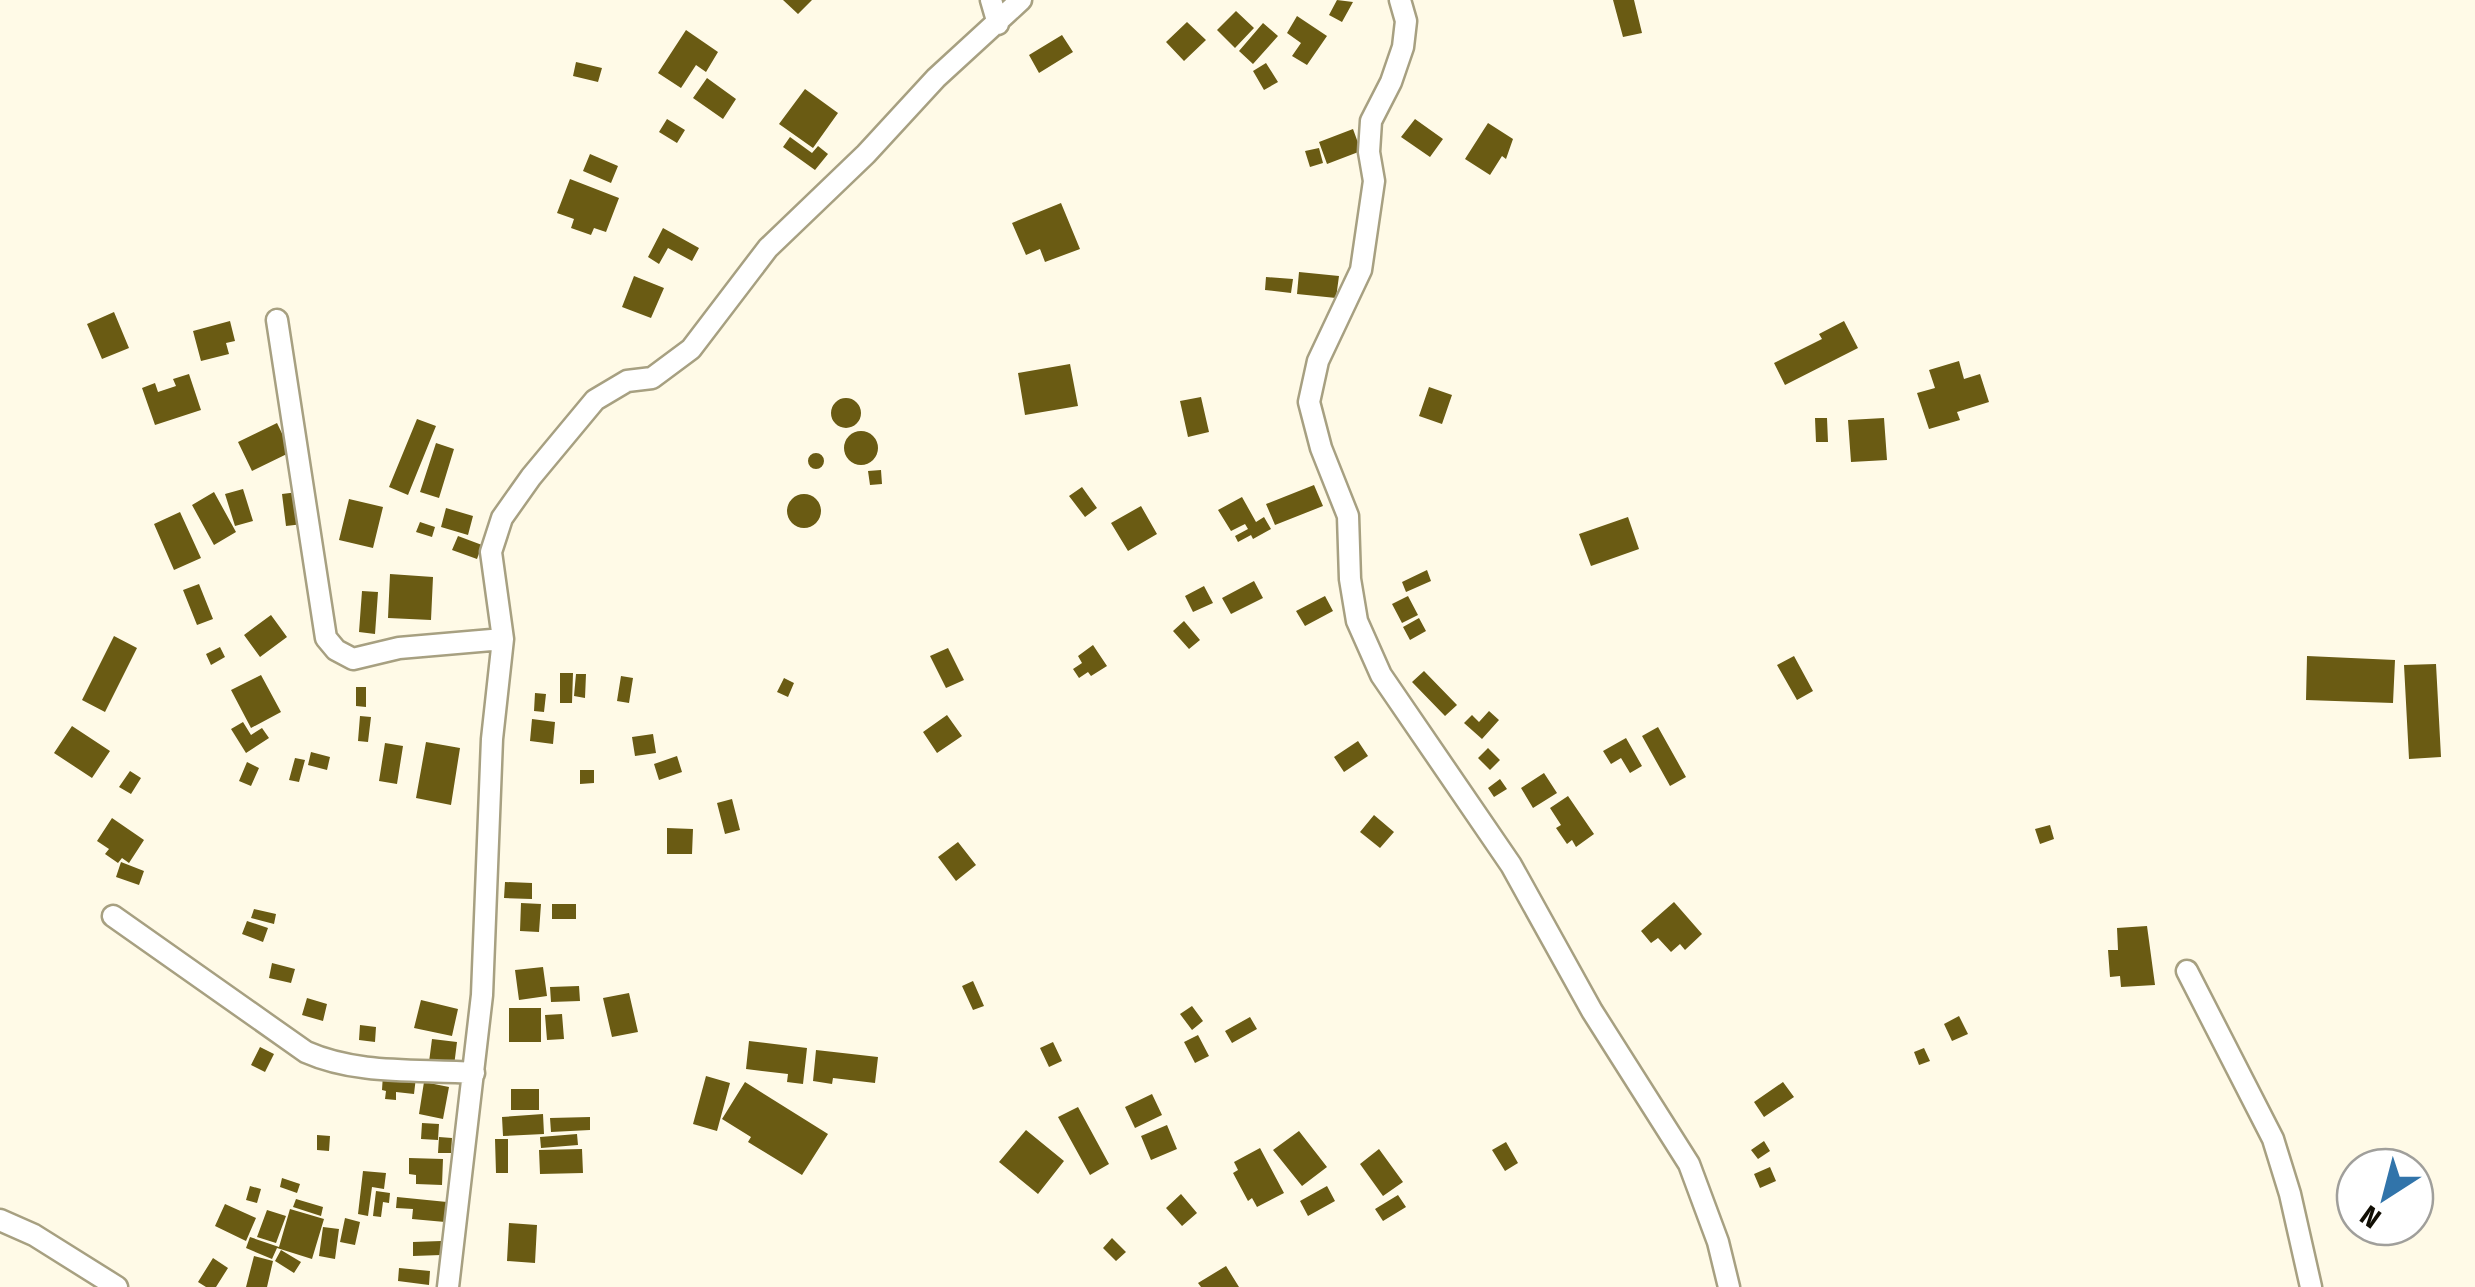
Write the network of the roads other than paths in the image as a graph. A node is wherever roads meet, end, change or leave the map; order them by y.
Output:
1 (991, 0) edge
2 (1020, 0) edge
3 (1400, 0) edge
4 (998, 24) junction
5 (277, 320) dead end
6 (502, 640) junction
7 (113, 916) dead end
8 (2187, 971) dead end
9 (474, 1073) junction
10 (0, 1220) edge
11 (117, 1287) edge
12 (448, 1287) edge
13 (1729, 1287) edge
14 (2311, 1287) edge

1 - 4 street
2 - 4 street
3 - 13 street
4 - 6 street
5 - 6 street
6 - 9 street
7 - 9 street
8 - 14 street
9 - 12 street
10 - 11 street

